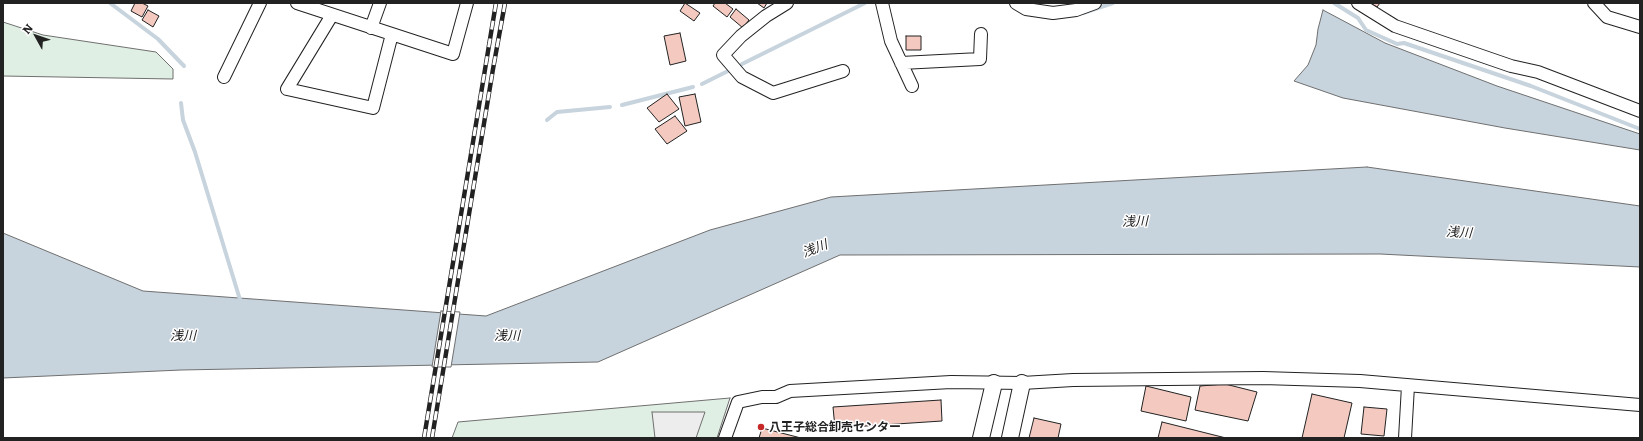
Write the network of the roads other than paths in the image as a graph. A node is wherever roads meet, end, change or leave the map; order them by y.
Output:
1 (260, 3) edge
2 (297, 3) edge
3 (380, 3) edge
4 (467, 3) edge
5 (787, 3) edge
6 (882, 3) edge
7 (1016, 3) edge
8 (1095, 3) edge
9 (1358, 3) edge
10 (1594, 3) edge
11 (332, 15) junction
12 (1640, 27) edge
13 (371, 28) junction
14 (392, 34) junction
15 (981, 34) dead end
16 (902, 63) junction
17 (843, 71) dead end
18 (224, 77) dead end
19 (912, 86) dead end
20 (1640, 111) edge
21 (994, 383) junction
22 (1022, 383) junction
23 (1408, 386) junction
24 (1640, 405) edge
25 (725, 438) edge
26 (981, 438) edge
27 (1010, 438) edge
28 (1405, 438) edge

1 - 18 street
2 - 11 street
3 - 13 street
4 - 14 street
5 - 17 street
6 - 16 street
7 - 8 street
9 - 20 street
10 - 12 street
11 - 13 street
11 - 14 street
13 - 14 street
15 - 16 street
16 - 19 street
21 - 22 street
21 - 25 street
21 - 26 street
22 - 23 street
22 - 27 street
23 - 24 street
23 - 28 street

